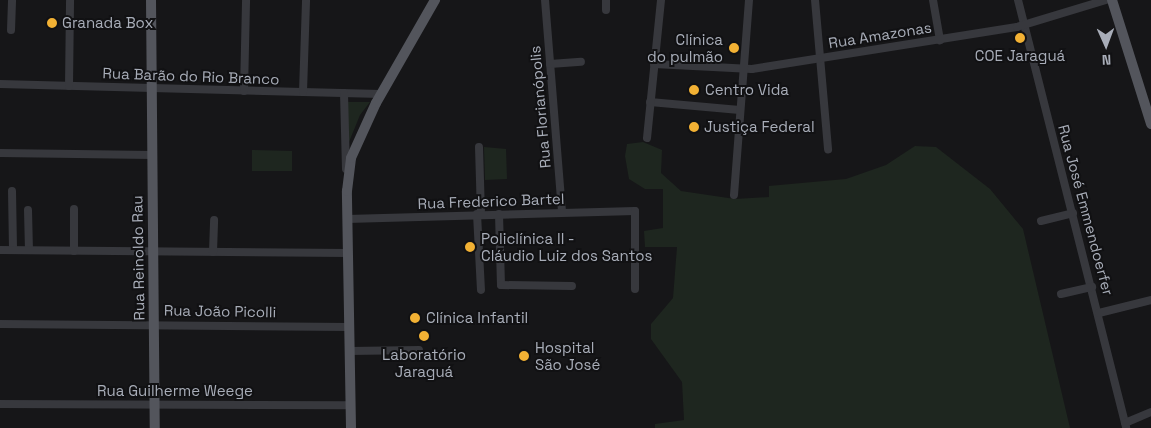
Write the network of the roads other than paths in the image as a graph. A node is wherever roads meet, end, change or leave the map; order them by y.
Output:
1 (12, 0) edge
2 (70, 0) edge
3 (151, 0) edge
4 (246, 0) edge
5 (306, 0) edge
6 (435, 0) edge
7 (546, 0) edge
8 (606, 0) edge
9 (661, 0) edge
10 (749, 0) edge
11 (815, 0) edge
12 (933, 0) edge
13 (1018, 0) edge
14 (1106, 0) edge
15 (1112, 0) edge
16 (606, 10) dead end
17 (1024, 25) junction
18 (11, 30) dead end
19 (940, 40) junction
20 (820, 59) junction
21 (581, 62) dead end
22 (550, 64) junction
23 (654, 64) junction
24 (743, 70) junction
25 (0, 84) edge
26 (68, 86) junction
27 (151, 88) junction
28 (244, 91) junction
29 (302, 92) junction
30 (344, 93) junction
31 (381, 94) junction
32 (650, 102) junction
33 (740, 110) junction
34 (1151, 124) edge
35 (647, 138) dead end
36 (479, 147) dead end
37 (828, 149) dead end
38 (0, 153) edge
39 (152, 155) junction
40 (347, 178) junction
41 (12, 191) dead end
42 (734, 194) dead end
43 (74, 209) dead end
44 (28, 210) dead end
45 (562, 212) junction
46 (1073, 213) junction
47 (479, 214) junction
48 (499, 214) junction
49 (347, 219) junction
50 (214, 220) dead end
51 (1041, 221) dead end
52 (0, 250) edge
53 (13, 250) junction
54 (29, 250) junction
55 (74, 251) junction
56 (154, 252) junction
57 (213, 252) junction
58 (348, 253) junction
59 (572, 286) dead end
60 (1092, 287) junction
61 (635, 289) dead end
62 (481, 290) dead end
63 (1061, 294) dead end
64 (1151, 300) edge
65 (1099, 313) junction
66 (0, 324) edge
67 (154, 324) junction
68 (349, 327) junction
69 (419, 350) dead end
70 (350, 351) junction
71 (0, 404) edge
72 (155, 404) junction
73 (351, 405) junction
74 (1151, 412) edge
75 (1126, 425) edge
76 (155, 428) edge
77 (351, 428) edge

1 - 18 street
2 - 26 street
3 - 27 main road, Rua Reinoldo Rau
4 - 28 street
5 - 29 street
6 - 31 main road
7 - 22 street, Rua Florianópolis
8 - 16 street
9 - 23 street
10 - 24 street
11 - 20 street
12 - 19 street
13 - 17 street, Rua José Emmendoerfer
14 - 17 street, Rua Amazonas
15 - 34 main road
17 - 19 street, Rua Amazonas
17 - 46 street, Rua José Emmendoerfer
19 - 20 street, Rua Amazonas
20 - 24 street, Rua Amazonas
20 - 37 street
21 - 22 street
22 - 45 street, Rua Florianópolis
23 - 24 street, Rua Amazonas
23 - 32 street
24 - 33 street
25 - 26 street, Rua Barão do Rio Branco
26 - 27 street, Rua Barão do Rio Branco
27 - 28 street, Rua Barão do Rio Branco
27 - 39 main road, Rua Reinoldo Rau
28 - 29 street, Rua Barão do Rio Branco
29 - 30 street, Rua Barão do Rio Branco
30 - 31 street, Rua Barão do Rio Branco
30 - 40 street
31 - 40 main road
32 - 33 street
32 - 35 street
33 - 42 street
36 - 47 street
38 - 39 street
39 - 56 main road, Rua Reinoldo Rau
40 - 49 main road
41 - 53 street
43 - 55 street
44 - 54 street
45 - 48 street, Rua Frederico Bartel
45 - 61 street, Rua Frederico Bartel
46 - 51 street
46 - 60 street, Rua José Emmendoerfer
47 - 48 street, Rua Frederico Bartel
47 - 49 street, Rua Frederico Bartel
47 - 62 street
48 - 59 street
49 - 58 main road
50 - 57 street
52 - 53 street
53 - 54 street
54 - 55 street
55 - 56 street
56 - 57 street
56 - 67 main road, Rua Reinoldo Rau
57 - 58 street
58 - 68 main road
60 - 63 street
60 - 65 street, Rua José Emmendoerfer
64 - 65 street
65 - 75 street, Rua José Emmendoerfer
66 - 67 street, Rua João Picolli
67 - 68 street, Rua João Picolli
67 - 72 main road, Rua Reinoldo Rau
68 - 70 main road
69 - 70 street
70 - 73 main road
71 - 72 street, Rua Guilherme Weege
72 - 73 street, Rua Guilherme Weege
72 - 76 main road, Rua Reinoldo Rau
73 - 77 main road
74 - 75 street

